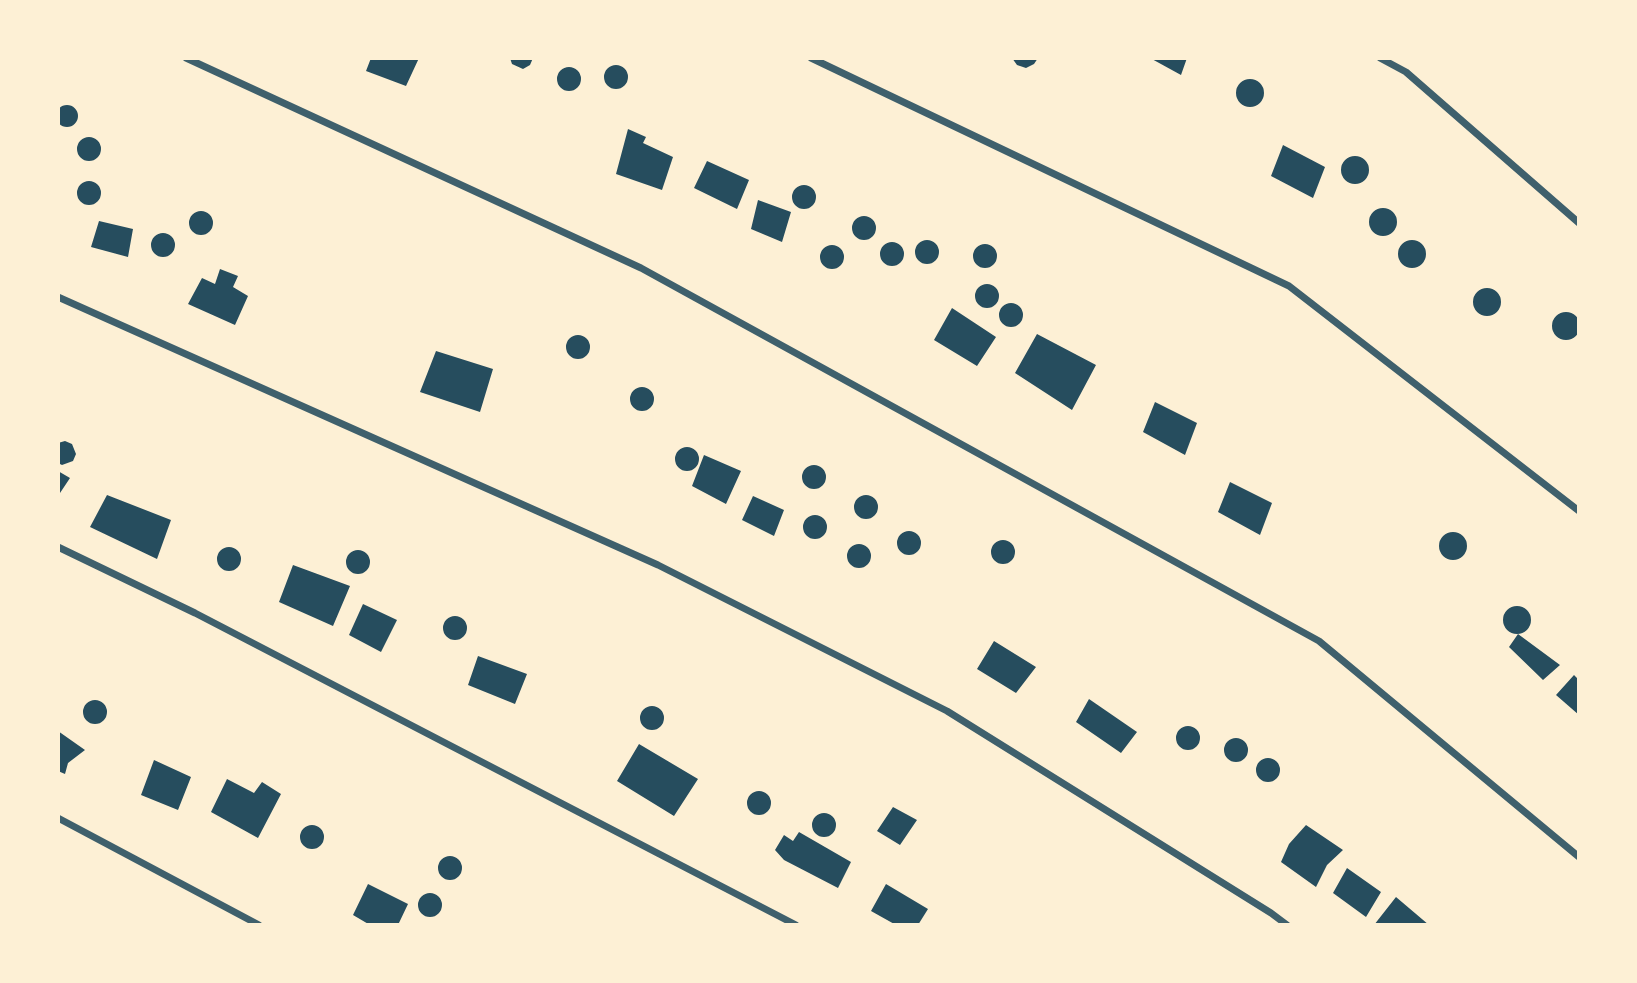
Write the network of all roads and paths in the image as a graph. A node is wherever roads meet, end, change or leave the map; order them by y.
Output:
1 (186, 58) edge
2 (811, 58) edge
3 (1380, 58) edge
4 (1579, 223) edge
5 (58, 297) edge
6 (1579, 511) edge
7 (58, 547) edge
8 (58, 818) edge
9 (1579, 858) edge
10 (259, 925) edge
11 (796, 925) edge
12 (1287, 925) edge

1 - 9 street
2 - 6 street
3 - 4 street
5 - 12 street
7 - 11 street
8 - 10 street

